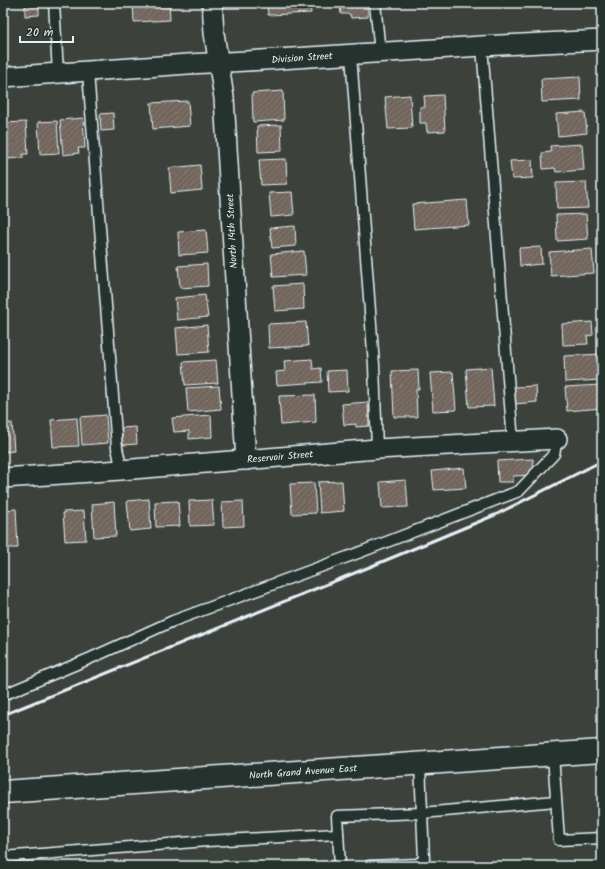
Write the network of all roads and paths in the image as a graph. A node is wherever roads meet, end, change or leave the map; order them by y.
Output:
1 (54, 3) edge
2 (212, 3) edge
3 (375, 3) edge
4 (602, 40) edge
5 (482, 46) junction
6 (380, 53) junction
7 (351, 55) junction
8 (219, 63) junction
9 (88, 72) junction
10 (58, 73) junction
11 (3, 78) edge
12 (557, 439) joint
13 (513, 442) junction
14 (377, 449) junction
15 (246, 460) junction
16 (121, 470) junction
17 (3, 478) edge
18 (4, 692) edge
19 (602, 752) edge
20 (553, 755) junction
21 (420, 764) junction
22 (3, 792) edge
23 (556, 801) junction
24 (422, 813) junction
25 (338, 834) junction
26 (602, 838) edge
27 (3, 857) edge
28 (340, 866) edge
29 (369, 866) edge

1 - 10 lane
2 - 8 street, North 14th Street
3 - 6 lane
4 - 5 street, Division Street
5 - 6 street, Division Street
5 - 13 lane
6 - 7 street, Division Street
7 - 8 street, Division Street
7 - 14 lane
8 - 9 street, Division Street
8 - 15 street, North 14th Street
9 - 10 street, Division Street
9 - 16 lane
10 - 11 street, Division Street
12 - 13 street, Reservoir Street
12 - 18 lane
13 - 14 street, Reservoir Street
14 - 15 street, Reservoir Street
15 - 16 street, Reservoir Street
16 - 17 street, Reservoir Street
19 - 20 street, North Grand Avenue East
20 - 21 street, North Grand Avenue East
20 - 23 lane
21 - 22 street, North Grand Avenue East
21 - 24 lane
23 - 24 lane
23 - 26 lane
24 - 25 lane
24 - 29 lane
25 - 27 lane
25 - 28 lane

